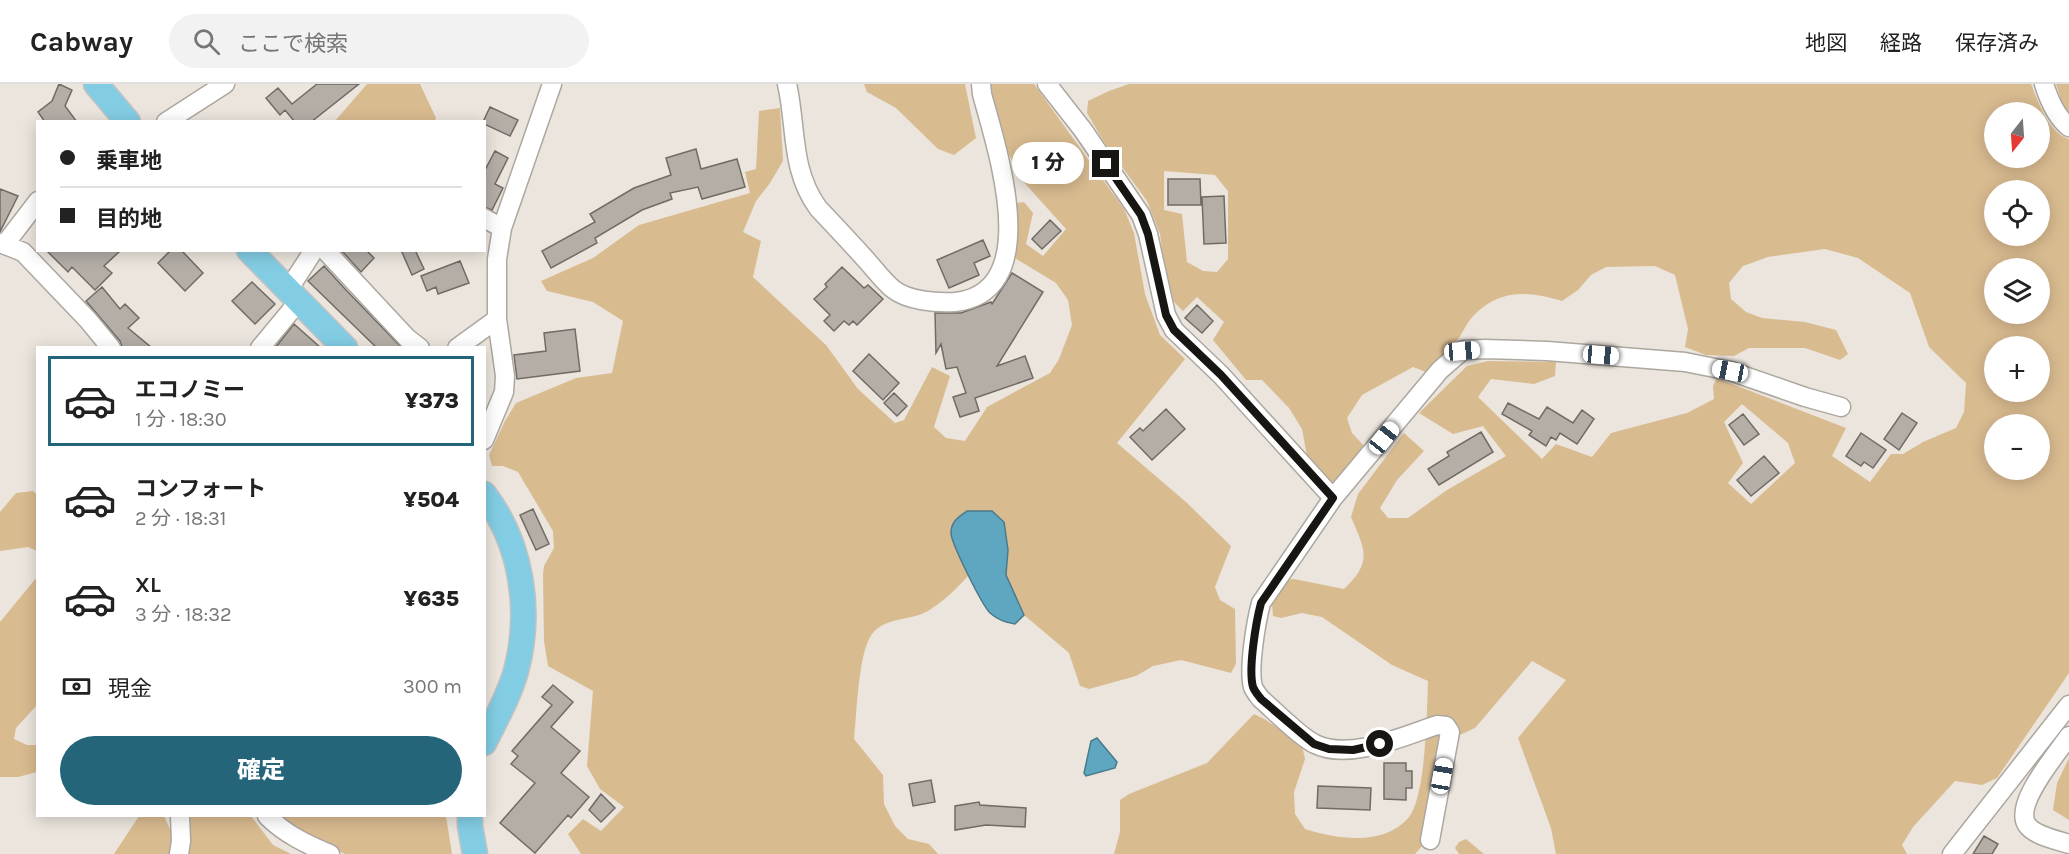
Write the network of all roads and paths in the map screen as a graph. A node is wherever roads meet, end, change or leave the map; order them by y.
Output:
1 (96, 84) edge
2 (225, 84) edge
3 (552, 84) edge
4 (787, 84) edge
5 (981, 84) edge
6 (1047, 84) edge
7 (2044, 84) edge
8 (123, 120) edge
9 (169, 120) edge
10 (2069, 127) edge
11 (36, 203) edge
12 (486, 219) edge
13 (502, 228) junction
14 (3, 243) edge
15 (251, 252) edge
16 (313, 252) edge
17 (328, 252) edge
18 (293, 295) junction
19 (497, 319) junction
20 (109, 346) edge
21 (261, 346) edge
22 (343, 346) edge
23 (417, 346) edge
24 (460, 346) edge
25 (1841, 407) dead end
26 (486, 435) edge
27 (486, 497) edge
28 (1333, 498) junction
29 (2069, 705) edge
30 (2069, 736) edge
31 (486, 739) edge
32 (180, 817) edge
33 (268, 817) edge
34 (470, 817) edge
35 (1430, 840) dead end
36 (2069, 844) edge
37 (179, 854) edge
38 (330, 854) edge
39 (475, 854) edge
40 (1952, 854) edge

1 - 8 main road
2 - 9 street
3 - 13 street
4 - 5 street
6 - 28 street
7 - 10 street
11 - 14 street
12 - 13 street
13 - 19 street
14 - 20 street
15 - 18 main road
16 - 18 street
17 - 23 street
18 - 21 street
18 - 22 main road
19 - 24 street
19 - 26 street
25 - 28 street
27 - 31 main road
28 - 35 street
29 - 40 street
30 - 36 street
32 - 37 street
33 - 38 street
34 - 39 main road

